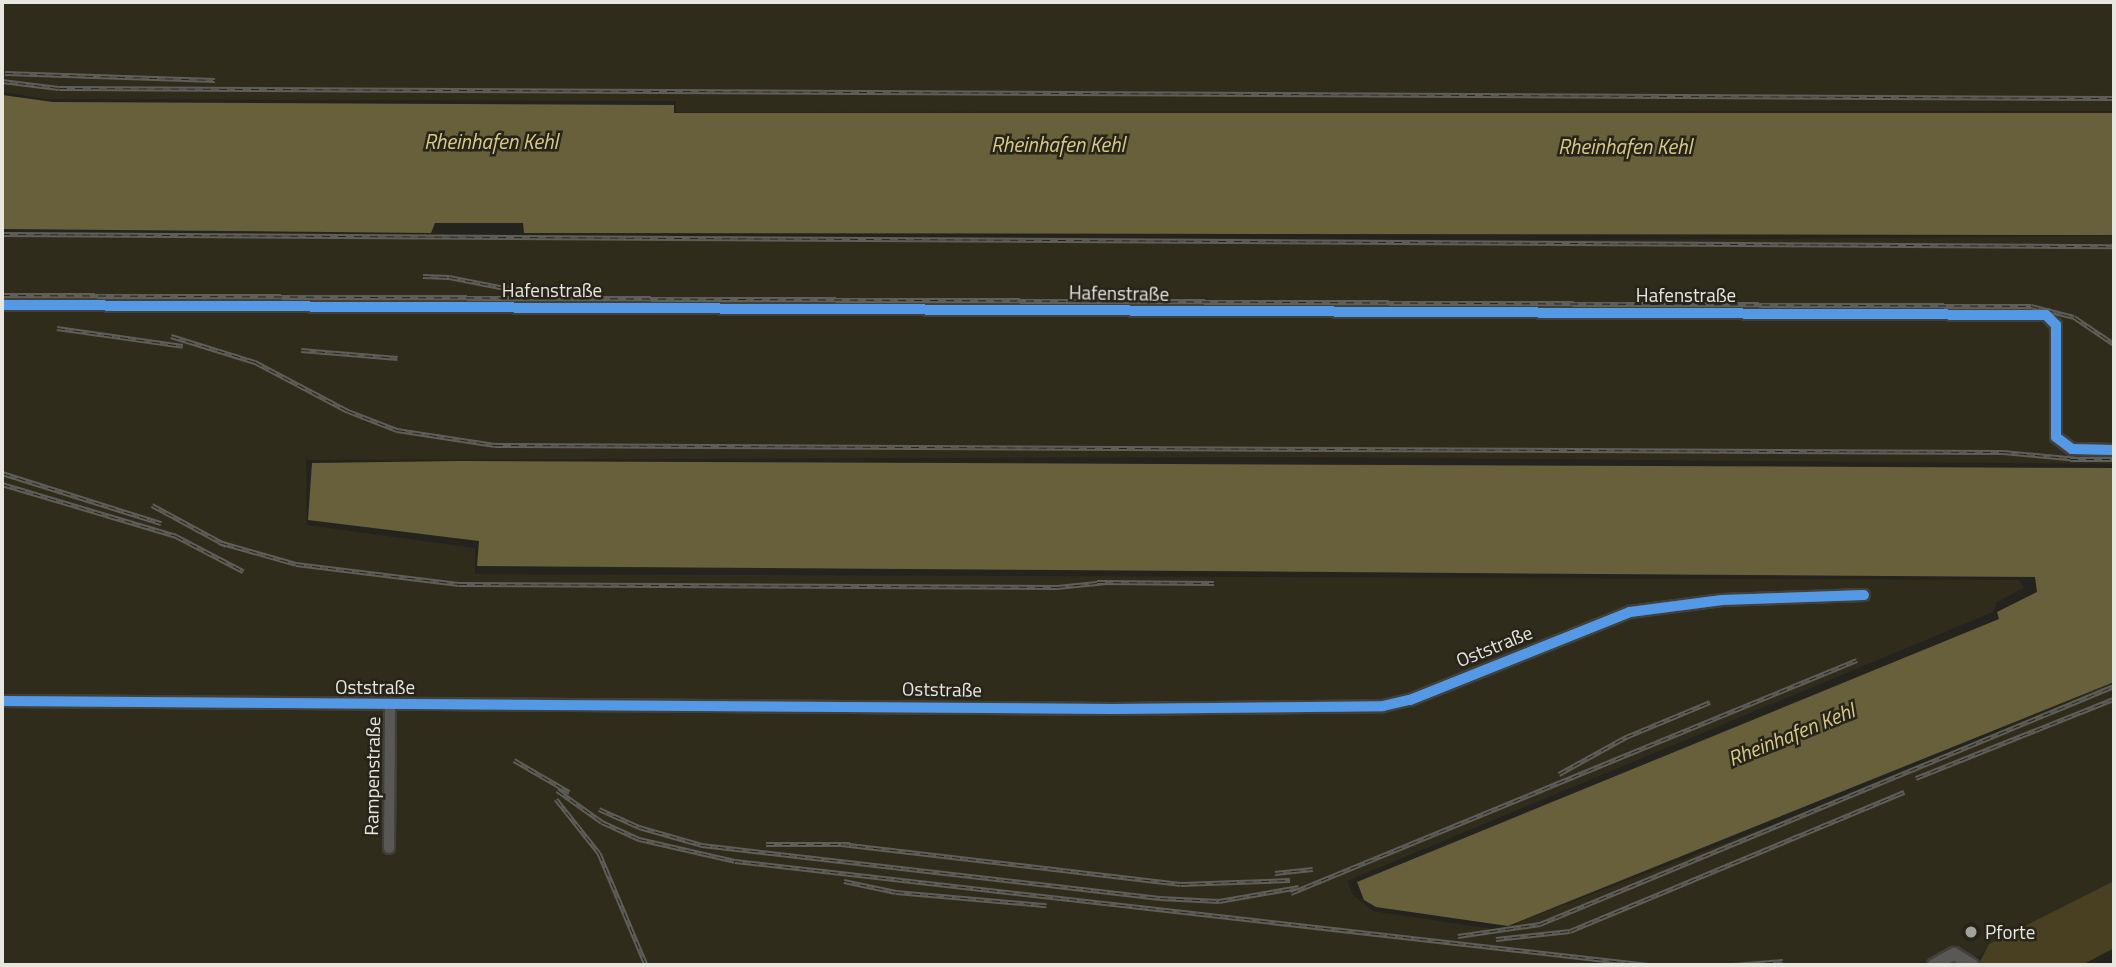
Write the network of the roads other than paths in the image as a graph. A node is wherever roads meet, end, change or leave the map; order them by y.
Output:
1 (2, 305) edge
2 (2114, 450) edge
3 (1864, 595) dead end
4 (2, 701) edge
5 (390, 705) junction
6 (388, 848) dead end
7 (1934, 965) edge
8 (1972, 965) edge

1 - 2 street, Hafenstraße
3 - 5 street, Oststraße
4 - 5 street, Oststraße
5 - 6 street, Rampenstraße
7 - 8 street

